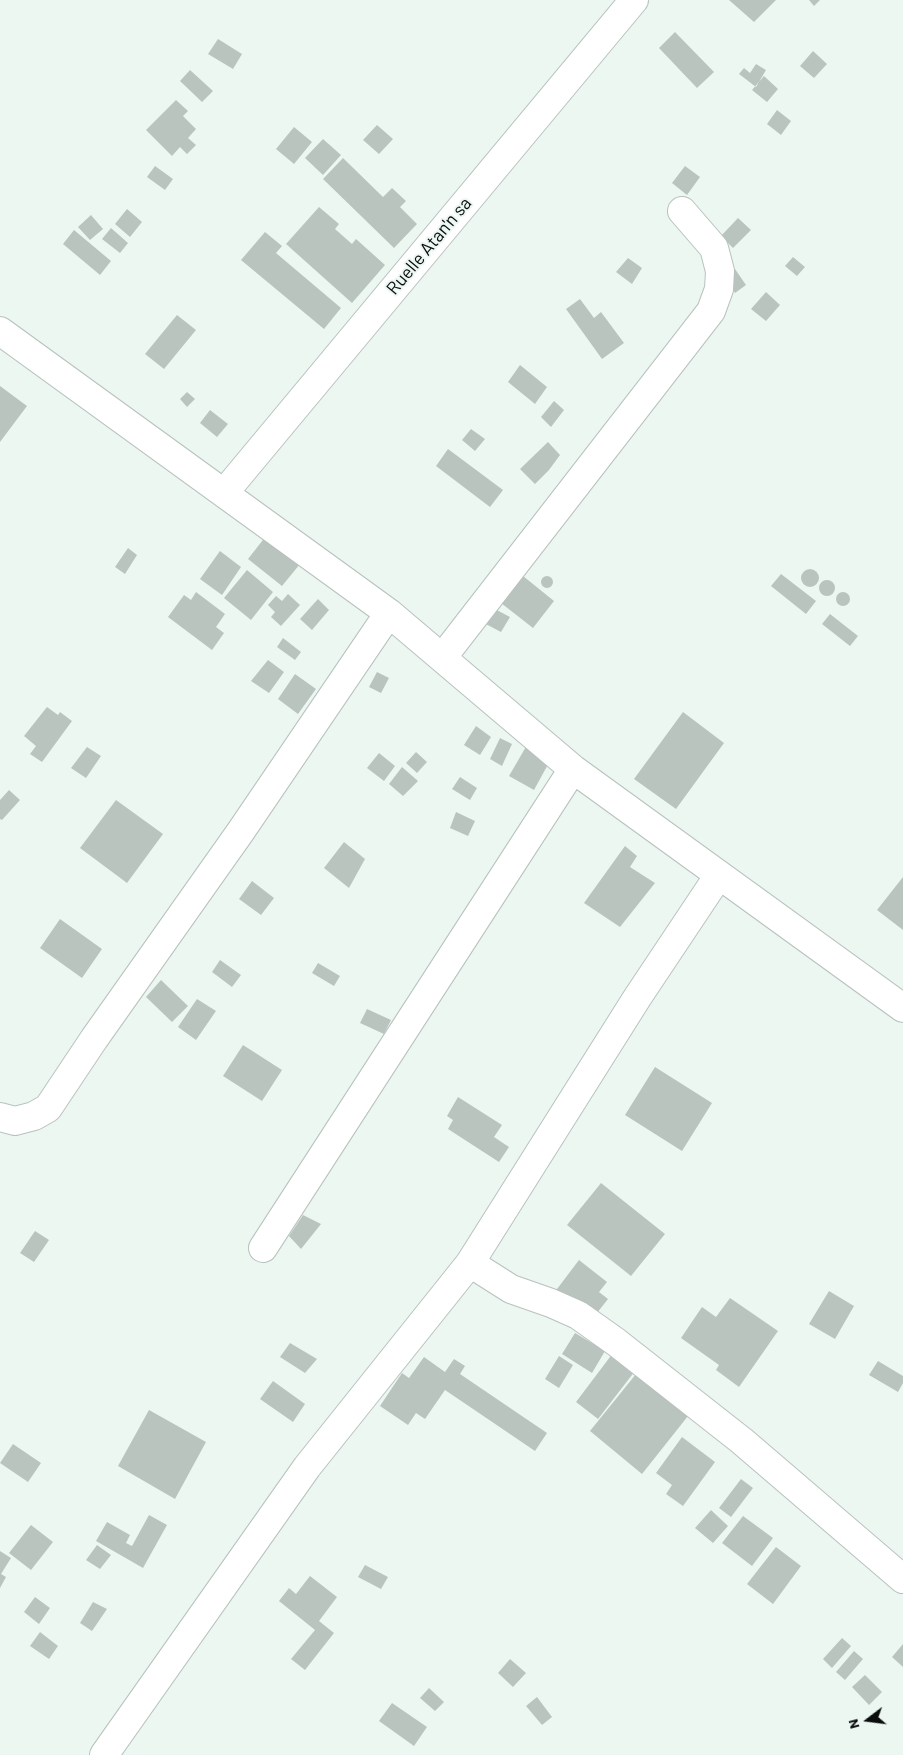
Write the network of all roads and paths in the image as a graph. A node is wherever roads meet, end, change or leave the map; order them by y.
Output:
1 (634, 0) edge
2 (682, 211) dead end
3 (0, 331) edge
4 (224, 493) junction
5 (389, 613) junction
6 (442, 658) junction
7 (572, 769) junction
8 (719, 875) junction
9 (903, 1008) edge
10 (0, 1117) edge
11 (263, 1248) dead end
12 (470, 1263) junction
13 (903, 1579) edge
14 (104, 1755) edge

1 - 4 street, Ruelle Atan'n sa
2 - 6 street
3 - 4 street
4 - 5 street
5 - 6 street
5 - 10 street
6 - 7 street
7 - 8 street
7 - 11 street
8 - 9 street
8 - 12 street
12 - 13 street
12 - 14 street

